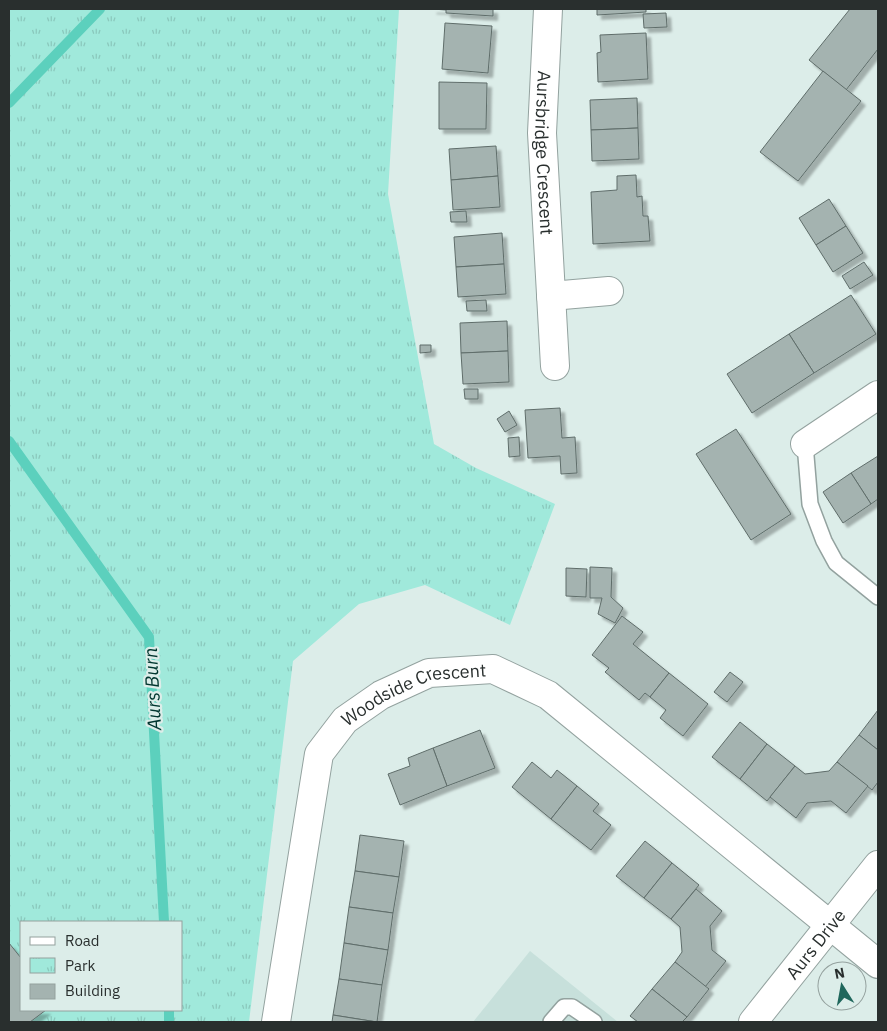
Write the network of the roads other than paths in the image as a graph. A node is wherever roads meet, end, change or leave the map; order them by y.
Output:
1 (548, 9) edge
2 (609, 291) dead end
3 (551, 296) junction
4 (554, 366) dead end
5 (878, 395) edge
6 (805, 444) joint
7 (878, 597) edge
8 (878, 865) edge
9 (830, 926) junction
10 (878, 964) edge
11 (276, 1022) edge
12 (551, 1022) edge
13 (594, 1022) edge
14 (753, 1022) edge

1 - 3 street, Aursbridge Crescent
2 - 3 street
3 - 4 street, Aursbridge Crescent
5 - 6 street
6 - 7 lane
8 - 9 street, Aurs Drive
9 - 10 street, Woodside Crescent
9 - 11 street, Woodside Crescent
9 - 14 street, Aurs Drive
12 - 13 lane

